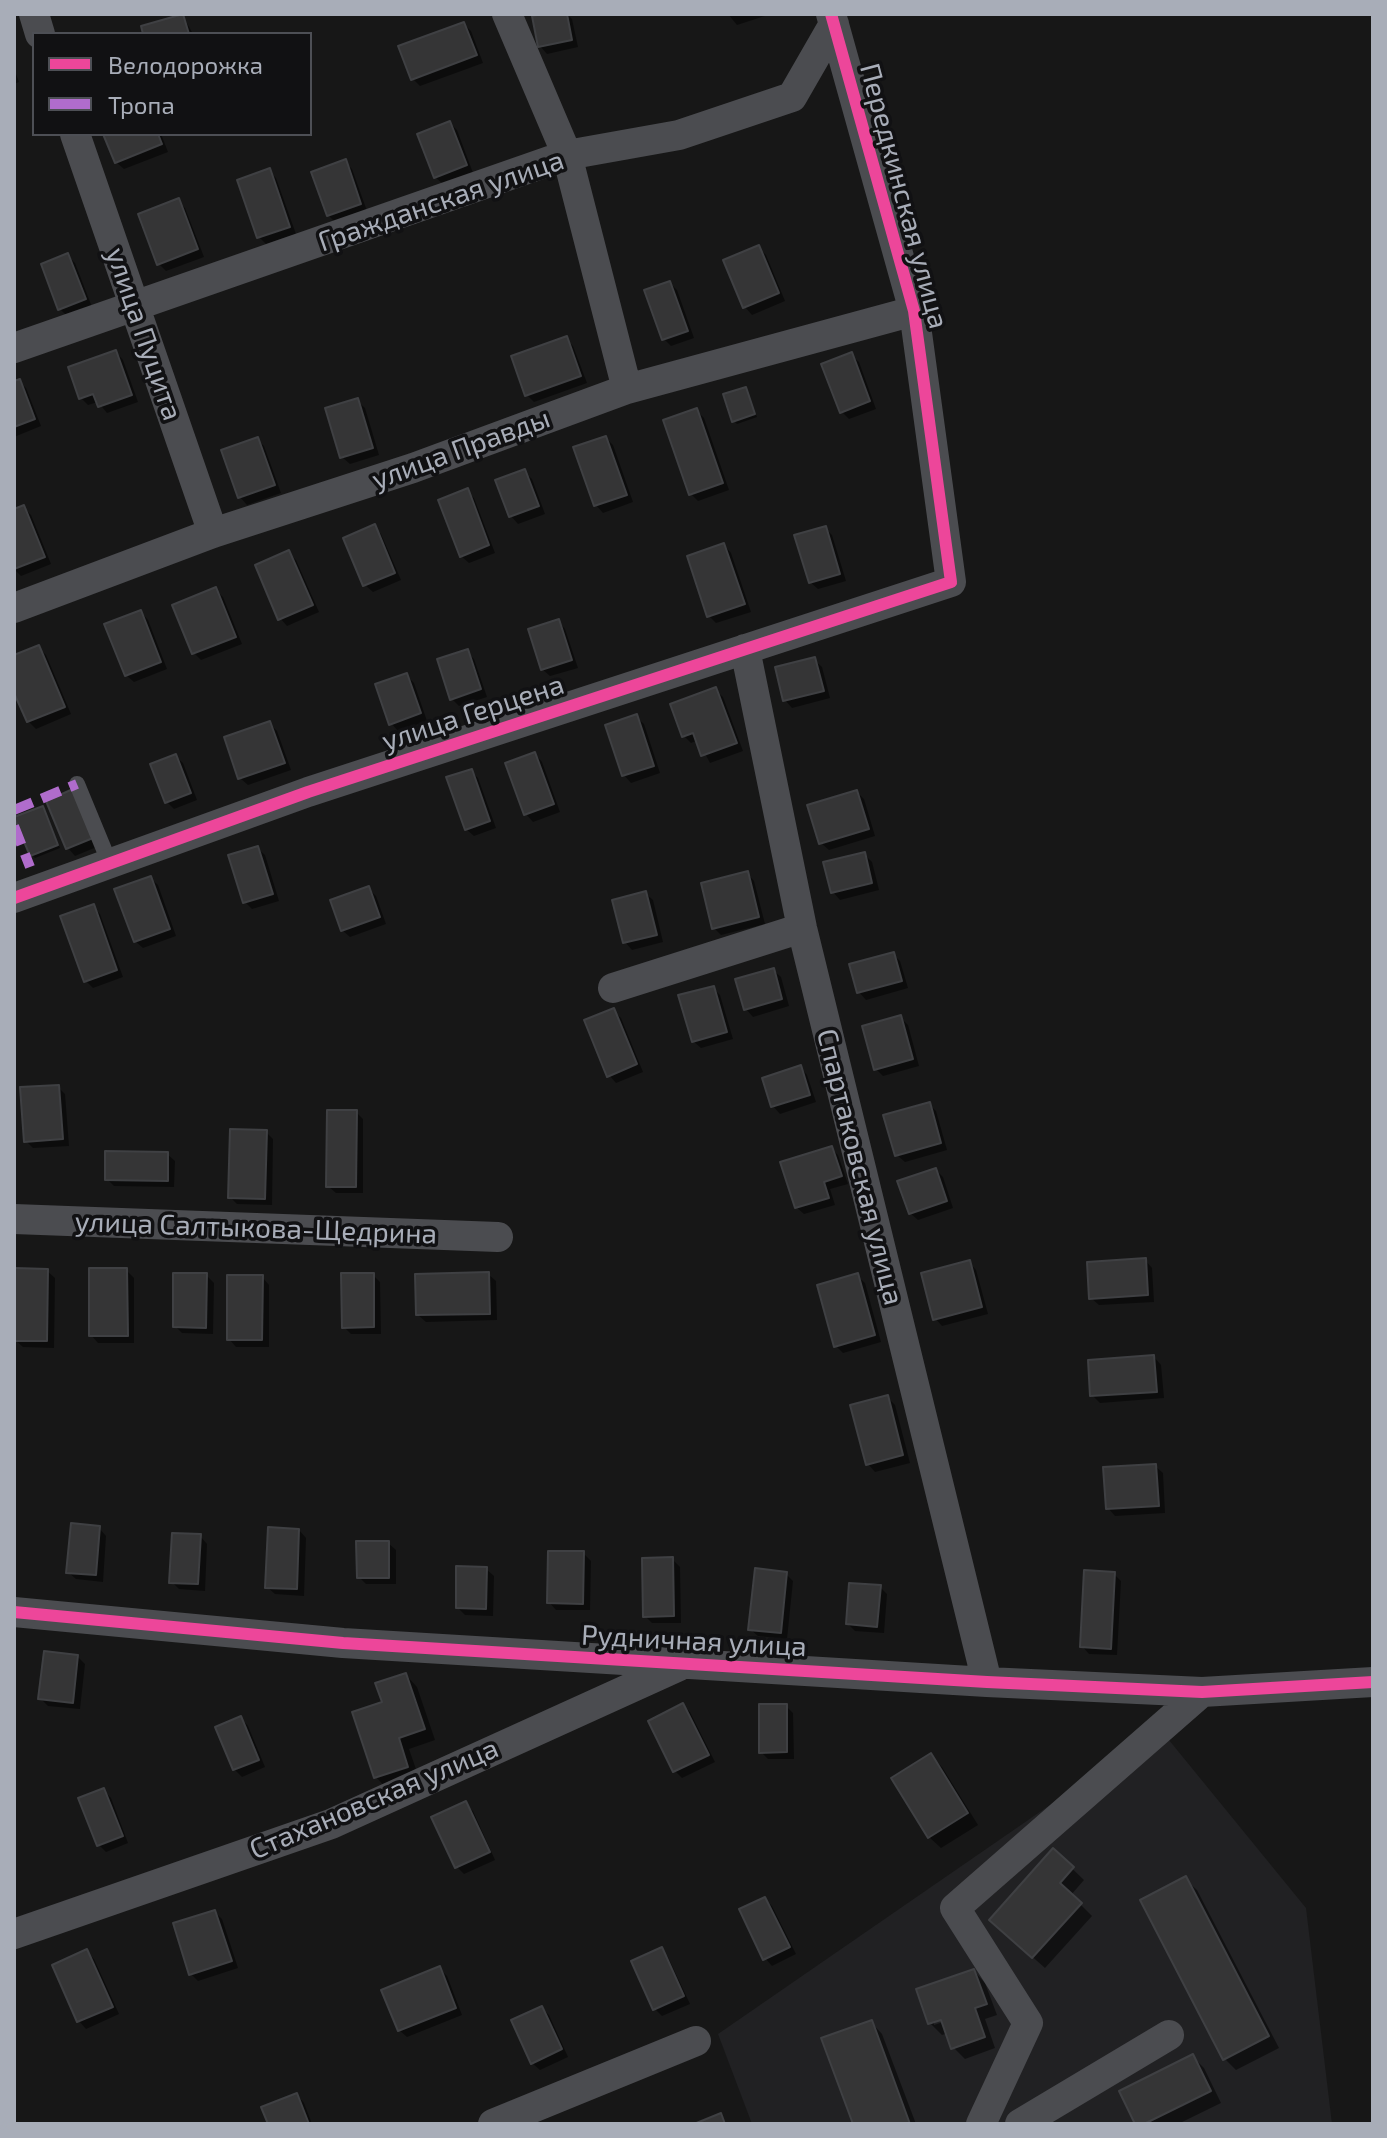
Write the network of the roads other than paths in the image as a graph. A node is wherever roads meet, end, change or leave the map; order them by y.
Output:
1 (507, 14) edge
2 (832, 19) edge
3 (76, 136) edge
4 (567, 155) junction
5 (135, 308) junction
6 (914, 311) junction
7 (14, 348) edge
8 (627, 389) junction
9 (213, 533) junction
10 (951, 582) joint
11 (14, 608) edge
12 (745, 649) junction
13 (77, 784) dead end
14 (110, 864) junction
15 (14, 898) edge
16 (802, 928) junction
17 (613, 988) dead end
18 (14, 1219) edge
19 (498, 1237) dead end
20 (14, 1612) edge
21 (683, 1664) junction
22 (987, 1682) junction
23 (1373, 1682) edge
24 (1202, 1692) junction
25 (14, 1934) edge
26 (1169, 2035) dead end
27 (696, 2041) dead end
28 (493, 2124) edge
29 (981, 2124) edge
30 (1020, 2124) edge

1 - 4 street
2 - 4 street, Гражданская улица
2 - 6 street, Передкинская улица
3 - 5 street, улица Пуцита
4 - 5 street, Гражданская улица
4 - 8 street
5 - 7 street, Гражданская улица
5 - 9 street, улица Пуцита
6 - 8 street, улица Правды
6 - 10 street, Передкинская улица
8 - 9 street, улица Правды
9 - 11 street, улица Правды
10 - 12 street, улица Герцена
12 - 14 street, улица Герцена
12 - 16 street, Спартаковская улица
13 - 14 lane
14 - 15 street, улица Герцена
16 - 17 street
16 - 22 street, Спартаковская улица
18 - 19 street, улица Салтыкова-Щедрина
20 - 21 street, Рудничная улица
21 - 22 street, Рудничная улица
21 - 25 street, Стахановская улица
22 - 24 street, Рудничная улица
23 - 24 street, Рудничная улица
24 - 29 street
26 - 30 street
27 - 28 street

